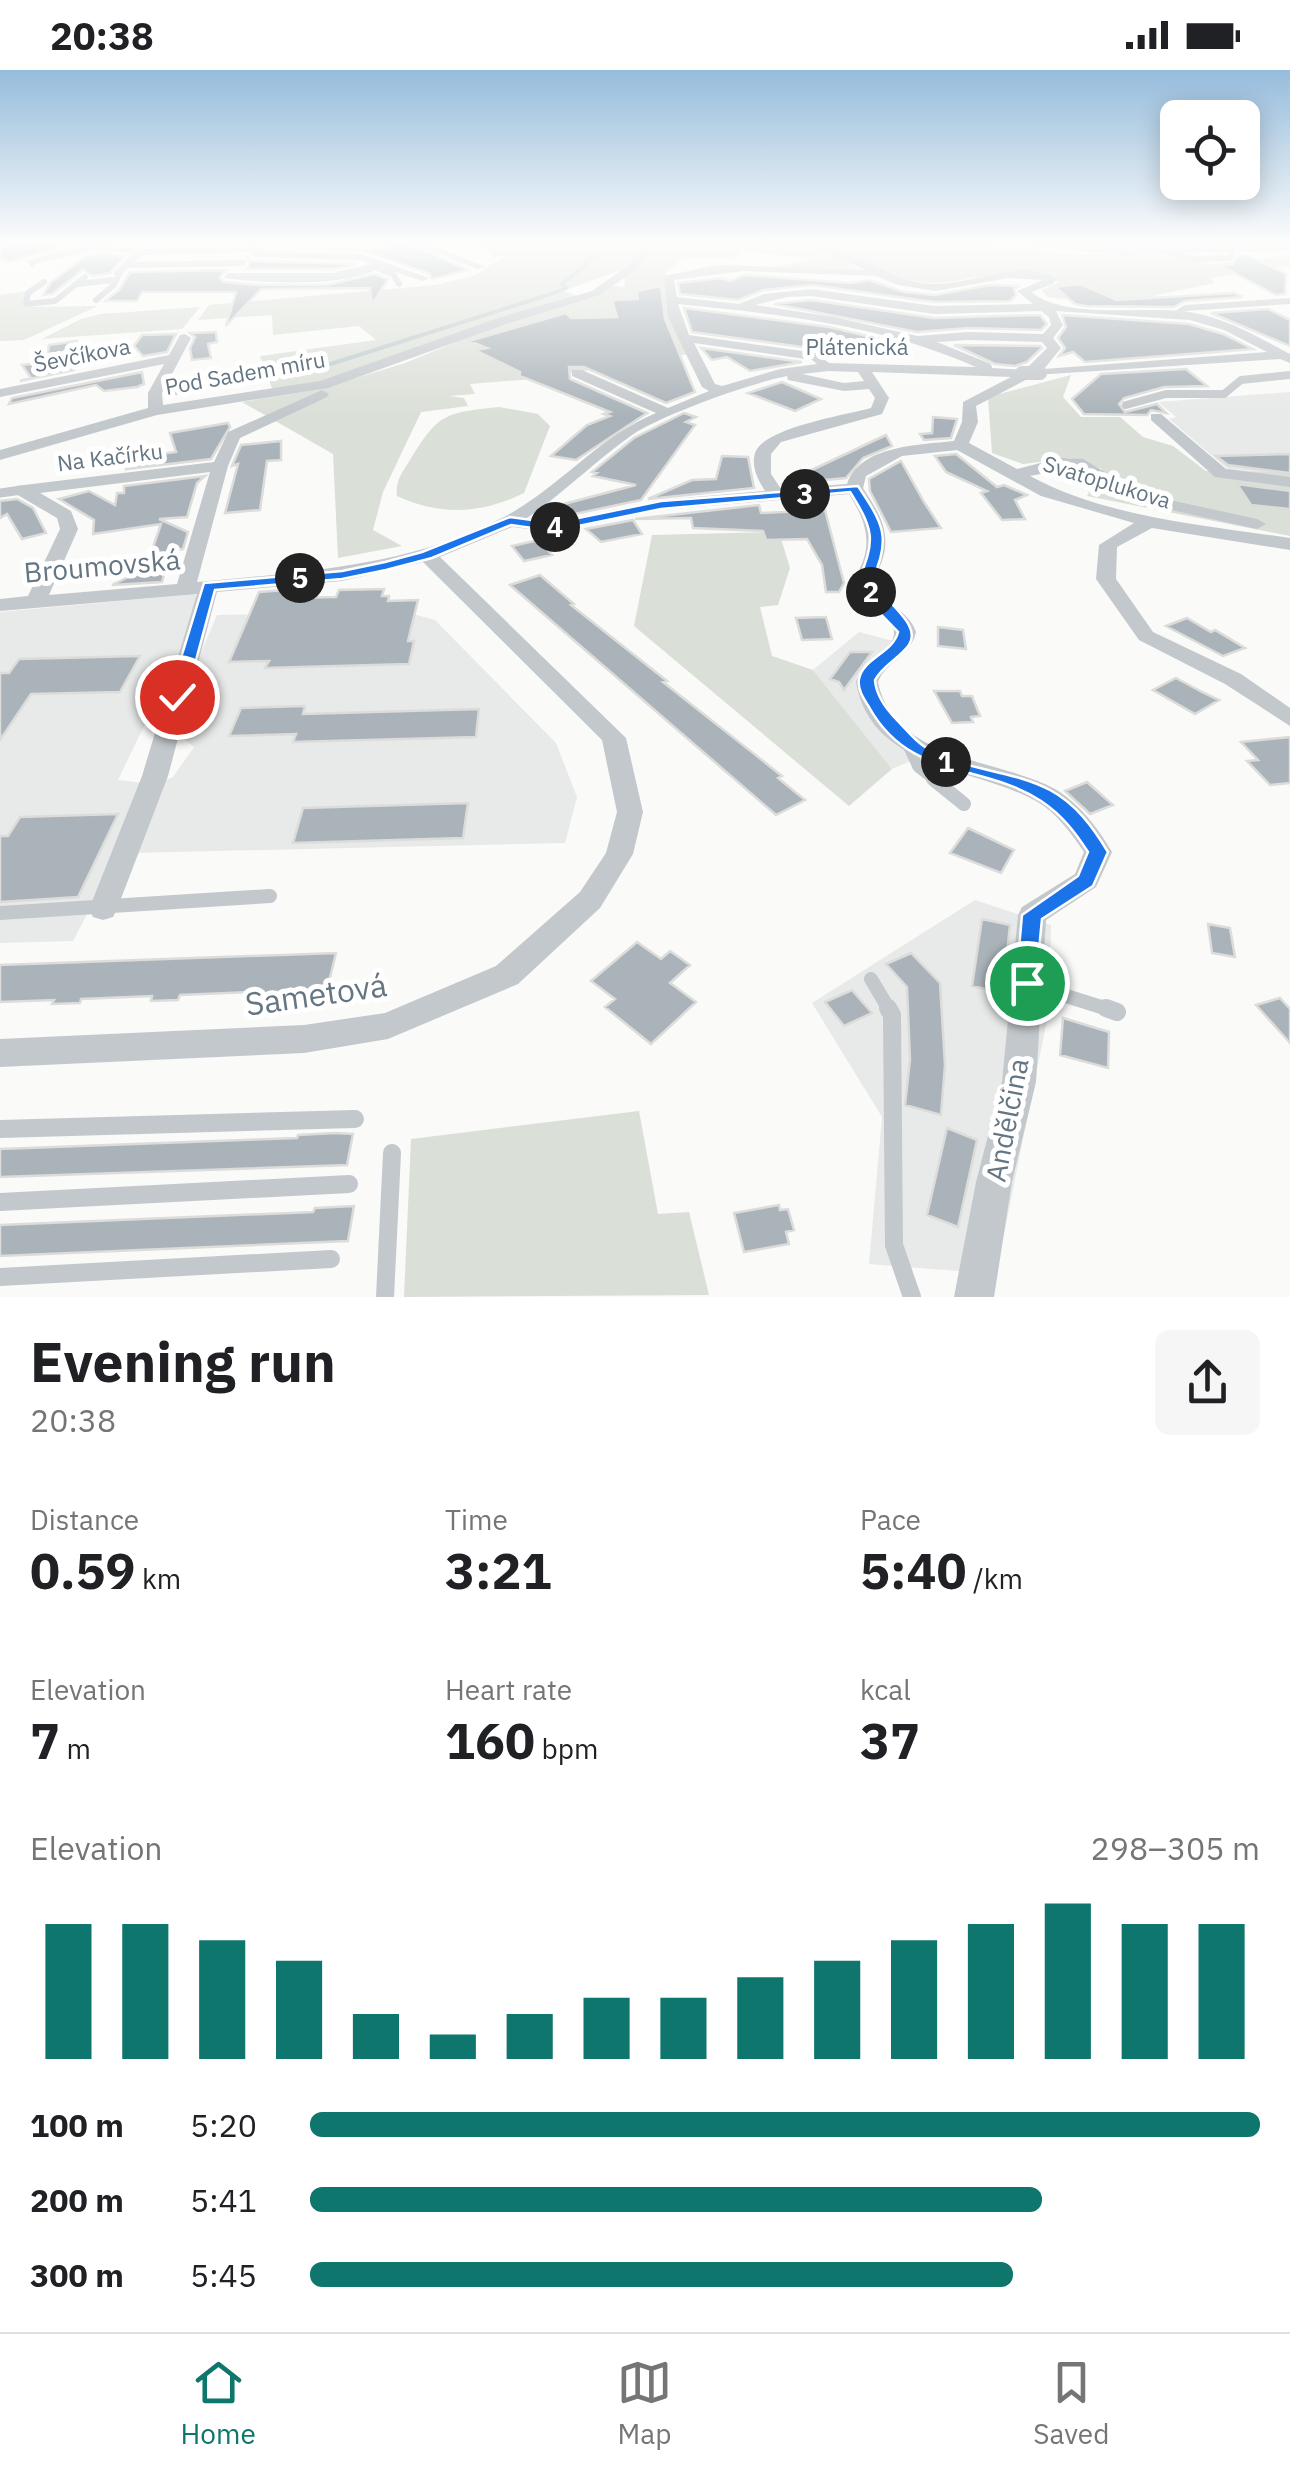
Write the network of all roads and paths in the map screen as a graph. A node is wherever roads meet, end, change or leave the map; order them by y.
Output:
1 (26, 301) edge
2 (52, 301) edge
3 (568, 301) edge
4 (673, 301) edge
5 (685, 301) edge
6 (754, 301) edge
7 (861, 301) edge
8 (1036, 301) edge
9 (1286, 301) edge
10 (740, 307) junction
11 (1044, 307) junction
12 (1176, 314) junction
13 (185, 338) dead end
14 (684, 338) junction
15 (1046, 338) junction
16 (914, 340) junction
17 (411, 356) junction
18 (1287, 356) edge
19 (172, 358) junction
20 (829, 367) junction
21 (862, 367) junction
22 (780, 372) junction
23 (994, 372) junction
24 (577, 373) dead end
25 (1290, 375) edge
26 (873, 384) junction
27 (722, 391) junction
28 (0, 392) edge
29 (1126, 405) dead end
30 (156, 411) junction
31 (666, 413) junction
32 (1156, 417) dead end
33 (960, 445) junction
34 (0, 455) edge
35 (220, 466) junction
36 (1015, 475) junction
37 (1290, 482) edge
38 (854, 488) junction
39 (22, 490) junction
40 (0, 492) edge
41 (777, 497) junction
42 (510, 520) junction
43 (1149, 522) junction
44 (1290, 530) edge
45 (1290, 544) edge
46 (427, 555) junction
47 (198, 587) junction
48 (35, 602) junction
49 (0, 605) edge
50 (1290, 719) edge
51 (906, 740) junction
52 (964, 804) dead end
53 (270, 896) dead end
54 (104, 909) junction
55 (0, 913) edge
56 (871, 979) dead end
57 (1027, 983) junction
58 (1117, 1012) dead end
59 (0, 1053) edge
60 (355, 1119) dead end
61 (0, 1128) edge
62 (392, 1153) dead end
63 (349, 1184) dead end
64 (0, 1202) edge
65 (331, 1258) dead end
66 (0, 1277) edge
67 (385, 1297) edge
68 (912, 1297) edge
69 (974, 1297) edge

1 - 2 lane
3 - 17 street, Pod Sadem míru
4 - 14 street
5 - 10 street
6 - 10 street
7 - 11 street
8 - 11 street
9 - 12 lane
10 - 16 street
11 - 12 street
11 - 15 street
12 - 18 street
13 - 19 street, Ševčíkova
14 - 20 street
14 - 27 street
15 - 16 street
15 - 33 street
16 - 23 street
17 - 30 street, Pod Sadem míru
17 - 35 street
18 - 23 street, Plátenická, bridge
19 - 28 street, Ševčíkova
19 - 30 street, Ševčíkova
20 - 21 street, Plátenická
20 - 22 street, Plátenická
21 - 23 street, Plátenická
21 - 26 street
22 - 26 street
22 - 27 street, Plátenická
24 - 31 street
25 - 29 lane
26 - 41 street
27 - 31 street, Plátenická
30 - 34 street, Pod Sadem míru
31 - 42 street, Plátenická
32 - 37 street
33 - 36 street, Svatoplukova
33 - 38 street
35 - 39 street, Na Kačírku
35 - 47 street
36 - 43 street, Svatoplukova
36 - 44 street
38 - 41 street, Broumovská
38 - 51 street, Andělčina
39 - 40 lane
39 - 48 street, Na Kačírku
41 - 42 street, Broumovská
42 - 46 street, Broumovská
43 - 45 street, Svatoplukova
43 - 50 street
46 - 47 street, Broumovská
46 - 59 street, Sametová
47 - 48 street, Broumovská
47 - 54 street, Broumovská
48 - 49 street, Broumovská
51 - 52 lane
51 - 57 street, Andělčina
53 - 54 lane
54 - 55 lane
56 - 68 lane
57 - 58 lane
57 - 69 street, Andělčina
60 - 61 lane
62 - 67 lane
63 - 64 lane
65 - 66 lane

